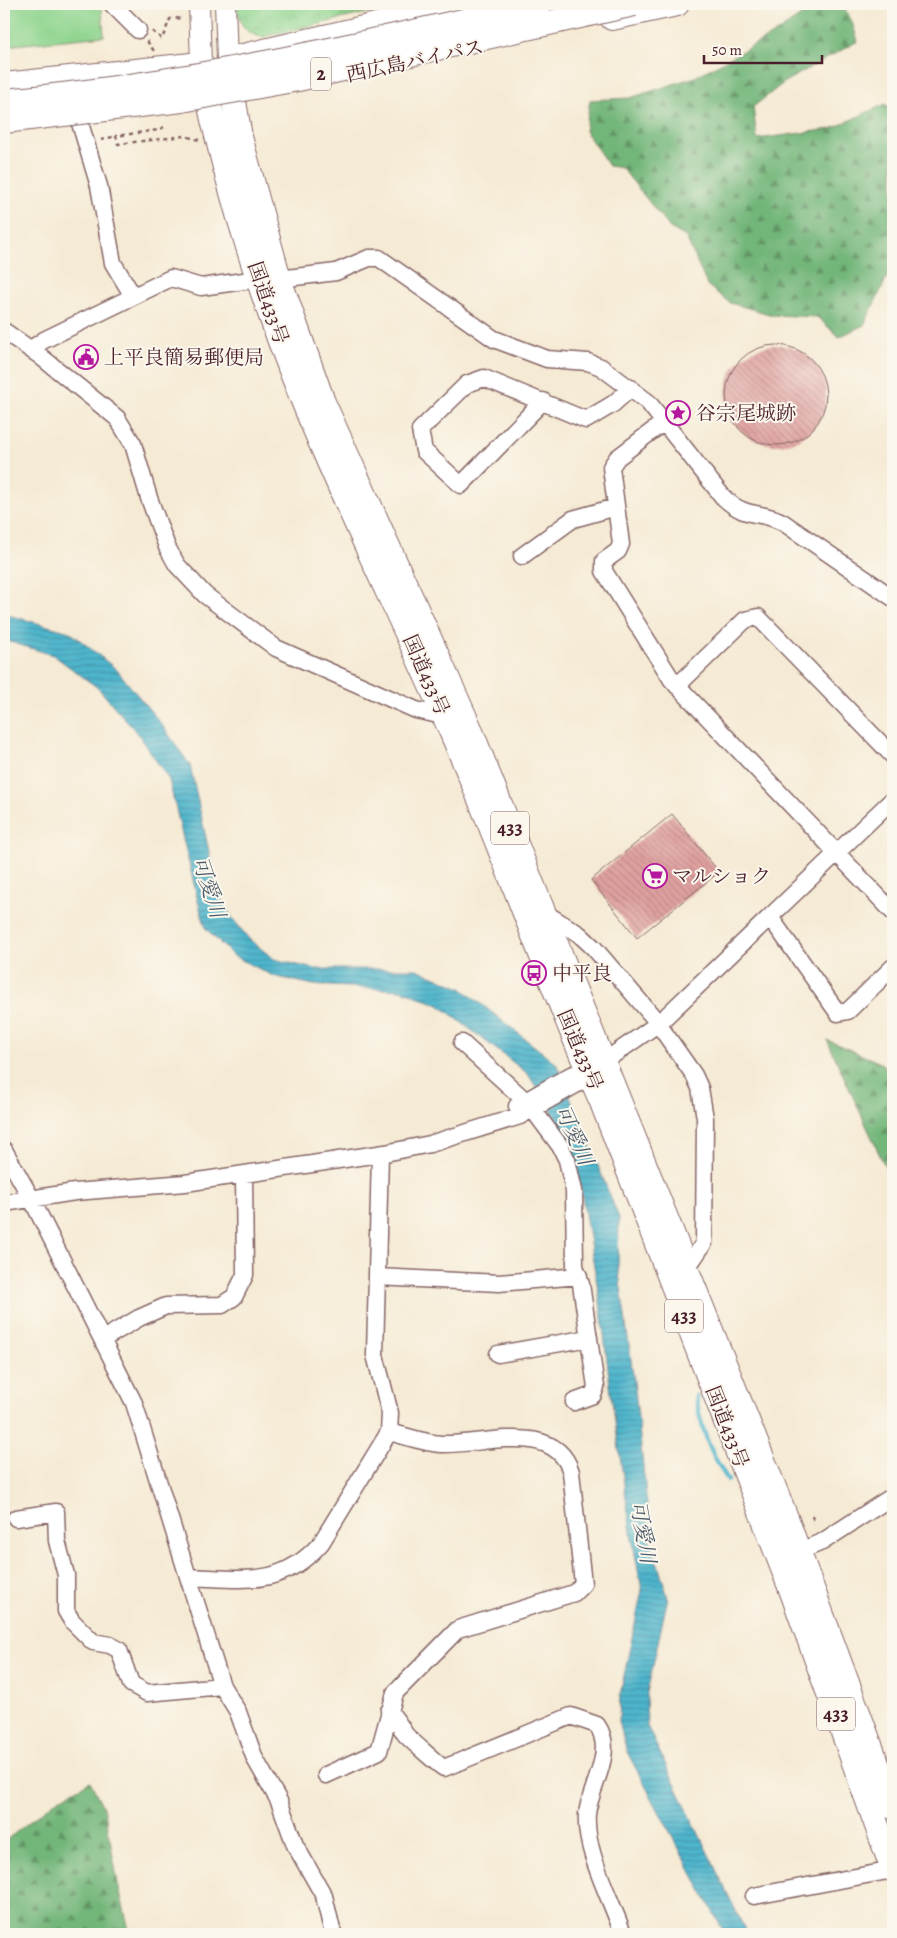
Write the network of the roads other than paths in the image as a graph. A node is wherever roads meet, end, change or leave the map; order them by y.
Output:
1 (112, 4) edge
2 (226, 4) edge
3 (466, 4) edge
4 (538, 4) edge
5 (634, 4) edge
6 (677, 4) edge
7 (194, 11) edge
8 (146, 30) road end
9 (227, 60) junction
10 (200, 64) junction
11 (4, 85) edge
12 (4, 101) edge
13 (234, 101) junction
14 (210, 107) junction
15 (4, 121) edge
16 (80, 123) junction
17 (4, 130) edge
18 (268, 279) junction
19 (133, 296) junction
20 (4, 331) edge
21 (31, 349) junction
22 (631, 388) junction
23 (543, 401) junction
24 (664, 422) junction
25 (616, 507) junction
26 (522, 556) dead end
27 (893, 598) edge
28 (677, 686) junction
29 (453, 712) junction
30 (893, 756) edge
31 (893, 799) edge
32 (837, 853) junction
33 (893, 912) edge
34 (545, 913) junction
35 (770, 917) junction
36 (893, 967) edge
37 (658, 1024) junction
38 (462, 1043) dead end
39 (585, 1073) junction
40 (533, 1103) junction
41 (4, 1150) edge
42 (380, 1154) junction
43 (244, 1174) junction
44 (31, 1198) junction
45 (4, 1203) edge
46 (687, 1268) junction
47 (579, 1276) junction
48 (377, 1277) junction
49 (589, 1338) junction
50 (102, 1339) junction
51 (498, 1354) dead end
52 (574, 1402) dead end
53 (389, 1432) junction
54 (893, 1496) edge
55 (16, 1518) dead end
56 (789, 1555) junction
57 (190, 1577) junction
58 (222, 1686) junction
59 (389, 1711) junction
60 (326, 1775) dead end
61 (893, 1807) edge
62 (893, 1870) edge
63 (754, 1896) dead end
64 (333, 1934) edge
65 (623, 1934) edge

1 - 8 street
2 - 9 main road
3 - 9 highway, 2
4 - 12 highway, 西広島バイパス / 2, bridge
5 - 15 highway, 西広島バイパス / 2, bridge
6 - 13 highway, 西広島バイパス / 2
7 - 10 main road
9 - 10 highway, 2
9 - 13 highway, 国道433号 / 433
10 - 11 highway, 2
10 - 14 highway, 国道433号 / 433
13 - 14 highway, 西広島バイパス / 2
13 - 18 highway, 国道433号 / 433
14 - 16 highway, 西広島バイパス / 2
14 - 18 highway, 国道433号 / 433
16 - 17 highway, 西広島バイパス / 2
16 - 19 street
18 - 19 street
18 - 22 street
18 - 29 highway, 国道433号 / 433
19 - 21 street
20 - 21 street
21 - 29 street
22 - 23 street
22 - 24 street
23 - 23 street
24 - 25 street
24 - 27 street
25 - 26 street
25 - 28 street
28 - 30 street
28 - 32 street
29 - 34 highway, 国道433号 / 433
29 - 39 highway, 国道433号 / 433
31 - 32 street
32 - 33 street
32 - 35 street
34 - 37 street
34 - 39 highway, 国道433号 / 433
35 - 36 street
35 - 37 street
37 - 39 street
37 - 46 street
38 - 40 street
39 - 40 street
39 - 46 highway, 国道433号 / 433
39 - 56 highway, 国道433号 / 433
40 - 42 street
40 - 47 street
41 - 44 street
42 - 43 street
42 - 48 street
43 - 44 street
43 - 50 street
44 - 45 street
44 - 50 street
46 - 56 highway, 国道433号 / 433
47 - 48 street
47 - 49 street
48 - 53 street
49 - 51 street
49 - 52 street
50 - 57 street
53 - 57 street
53 - 59 street
54 - 56 street
55 - 58 street
56 - 61 highway, 国道433号 / 433
56 - 62 highway, 国道433号 / 433
57 - 58 street
58 - 64 street
59 - 60 street
59 - 65 street
62 - 63 street

